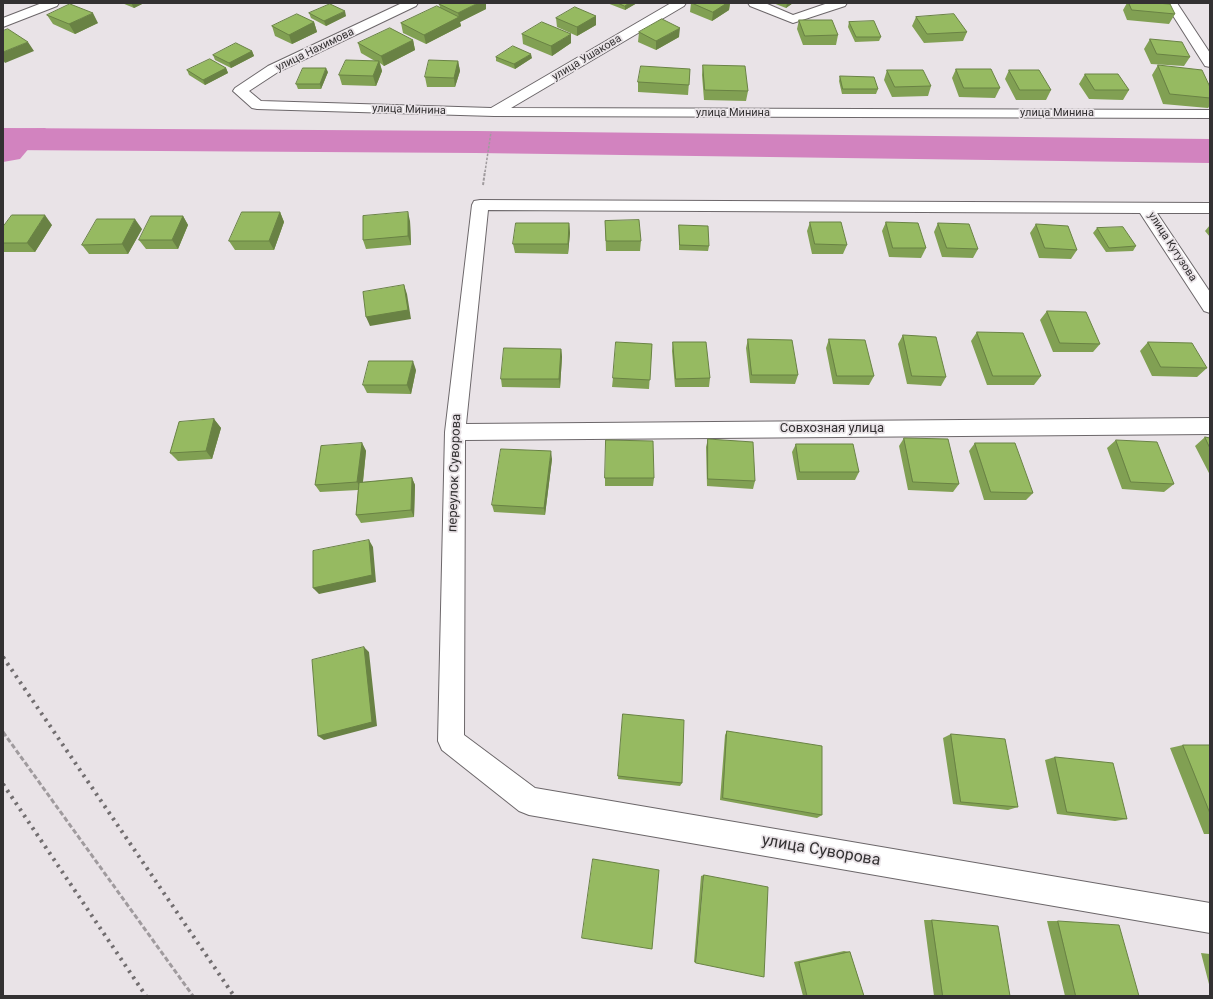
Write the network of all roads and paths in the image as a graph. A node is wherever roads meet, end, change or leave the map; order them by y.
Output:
1 (53, 3) edge
2 (412, 3) edge
3 (680, 3) edge
4 (754, 3) edge
5 (841, 3) edge
6 (1171, 3) edge
7 (3, 23) edge
8 (1210, 63) edge
9 (257, 105) joint
10 (494, 112) junction
11 (1210, 114) edge
12 (480, 205) junction
13 (1146, 208) junction
14 (1210, 208) edge
15 (1210, 306) edge
16 (1210, 426) edge
17 (455, 432) junction
18 (3, 732) edge
19 (450, 741) joint
20 (1210, 918) edge
21 (193, 996) edge

1 - 7 street
2 - 9 street, улица Нахимова
3 - 10 street, улица Ушакова
4 - 5 street
6 - 8 street
9 - 10 street, улица Минина
10 - 11 street, улица Минина
10 - 12 path
12 - 13 street
12 - 17 street, переулок Суворова
13 - 14 street
13 - 15 street, улица Кутузова
16 - 17 street, Совхозная улица
17 - 19 street, переулок Суворова
18 - 21 path
19 - 20 street, улица Суворова

